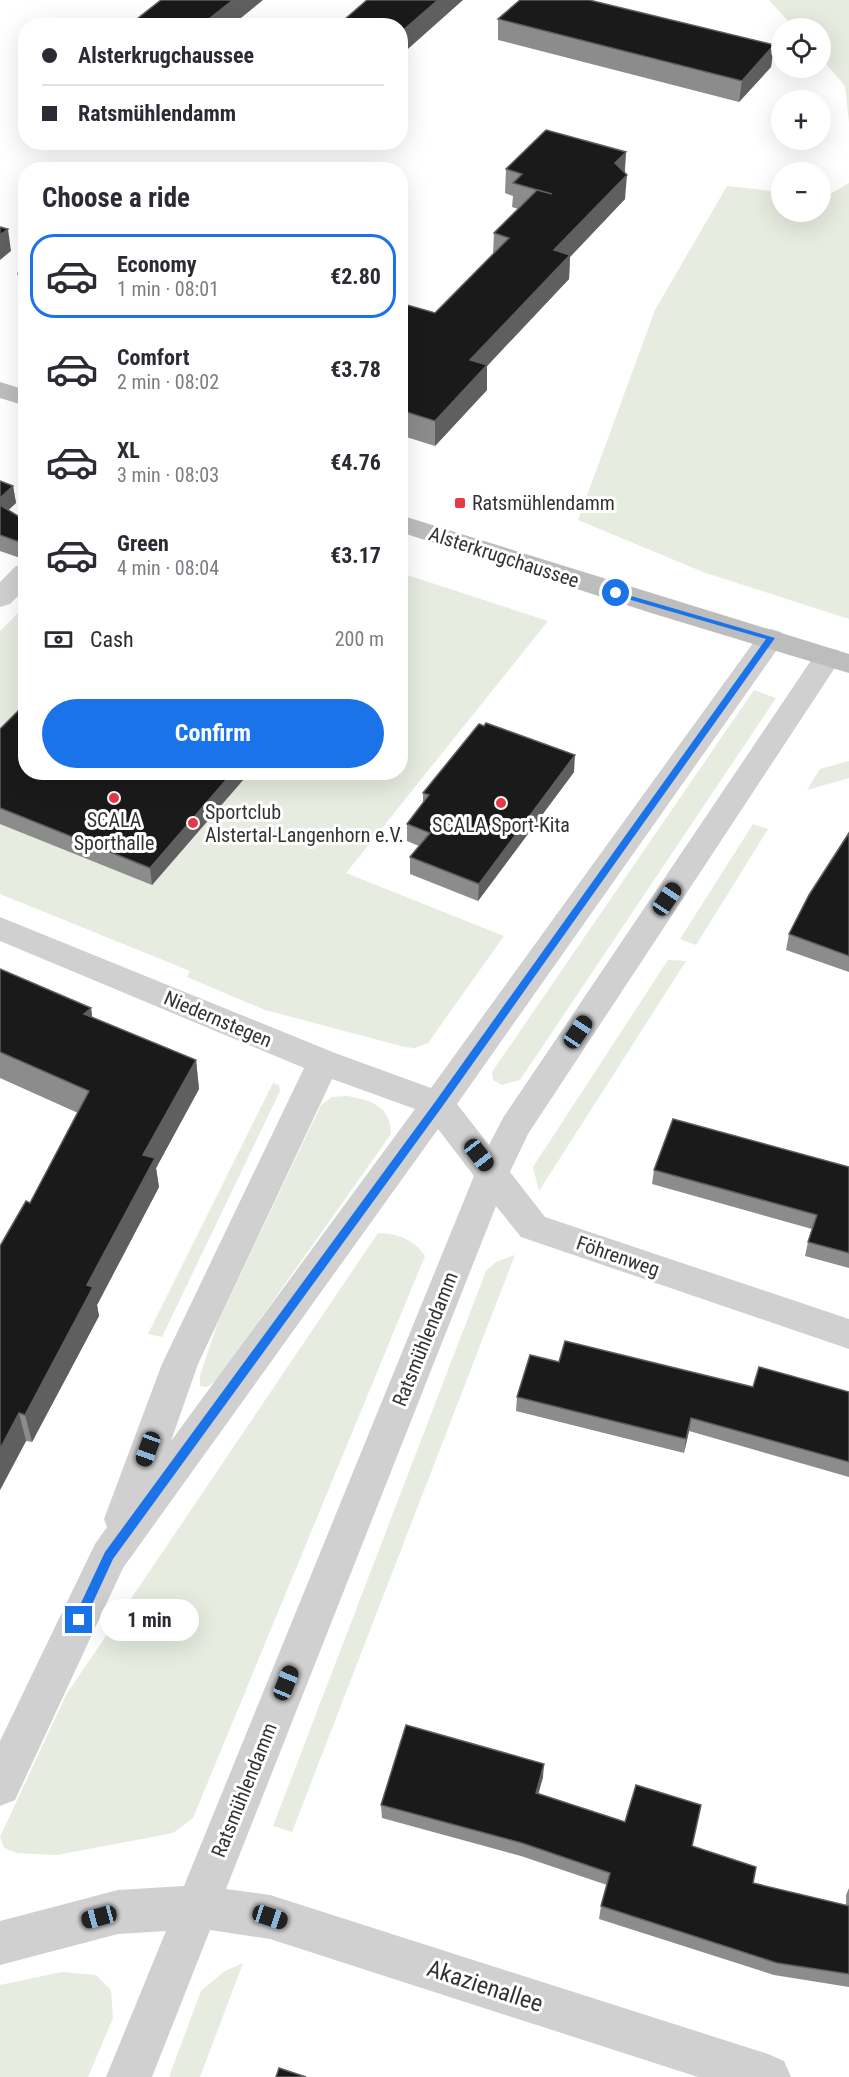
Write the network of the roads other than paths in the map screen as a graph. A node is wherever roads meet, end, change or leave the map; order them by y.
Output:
1 (0, 390) edge
2 (18, 396) edge
3 (408, 526) edge
4 (18, 581) edge
5 (0, 598) edge
6 (771, 638) junction
7 (839, 661) edge
8 (0, 928) edge
9 (323, 1062) junction
10 (438, 1104) junction
11 (492, 1173) junction
12 (849, 1334) edge
13 (109, 1556) junction
14 (0, 1786) edge
15 (198, 1907) junction
16 (0, 1943) edge
17 (129, 2077) edge
18 (768, 2077) edge

1 - 2 main road
3 - 6 main road, Alsterkrugchaussee
4 - 5 street
6 - 7 main road, Alsterkrugchaussee
6 - 10 street
7 - 11 street, Ratsmühlendamm
8 - 9 street, Niedernstegen
9 - 10 street, Niedernstegen
9 - 13 street
10 - 11 street, Föhrenweg
10 - 13 street
11 - 12 street, Föhrenweg
11 - 15 street, Ratsmühlendamm
13 - 14 street
15 - 16 street, Akazienallee
15 - 17 street, Ratsmühlendamm
15 - 18 street, Akazienallee

